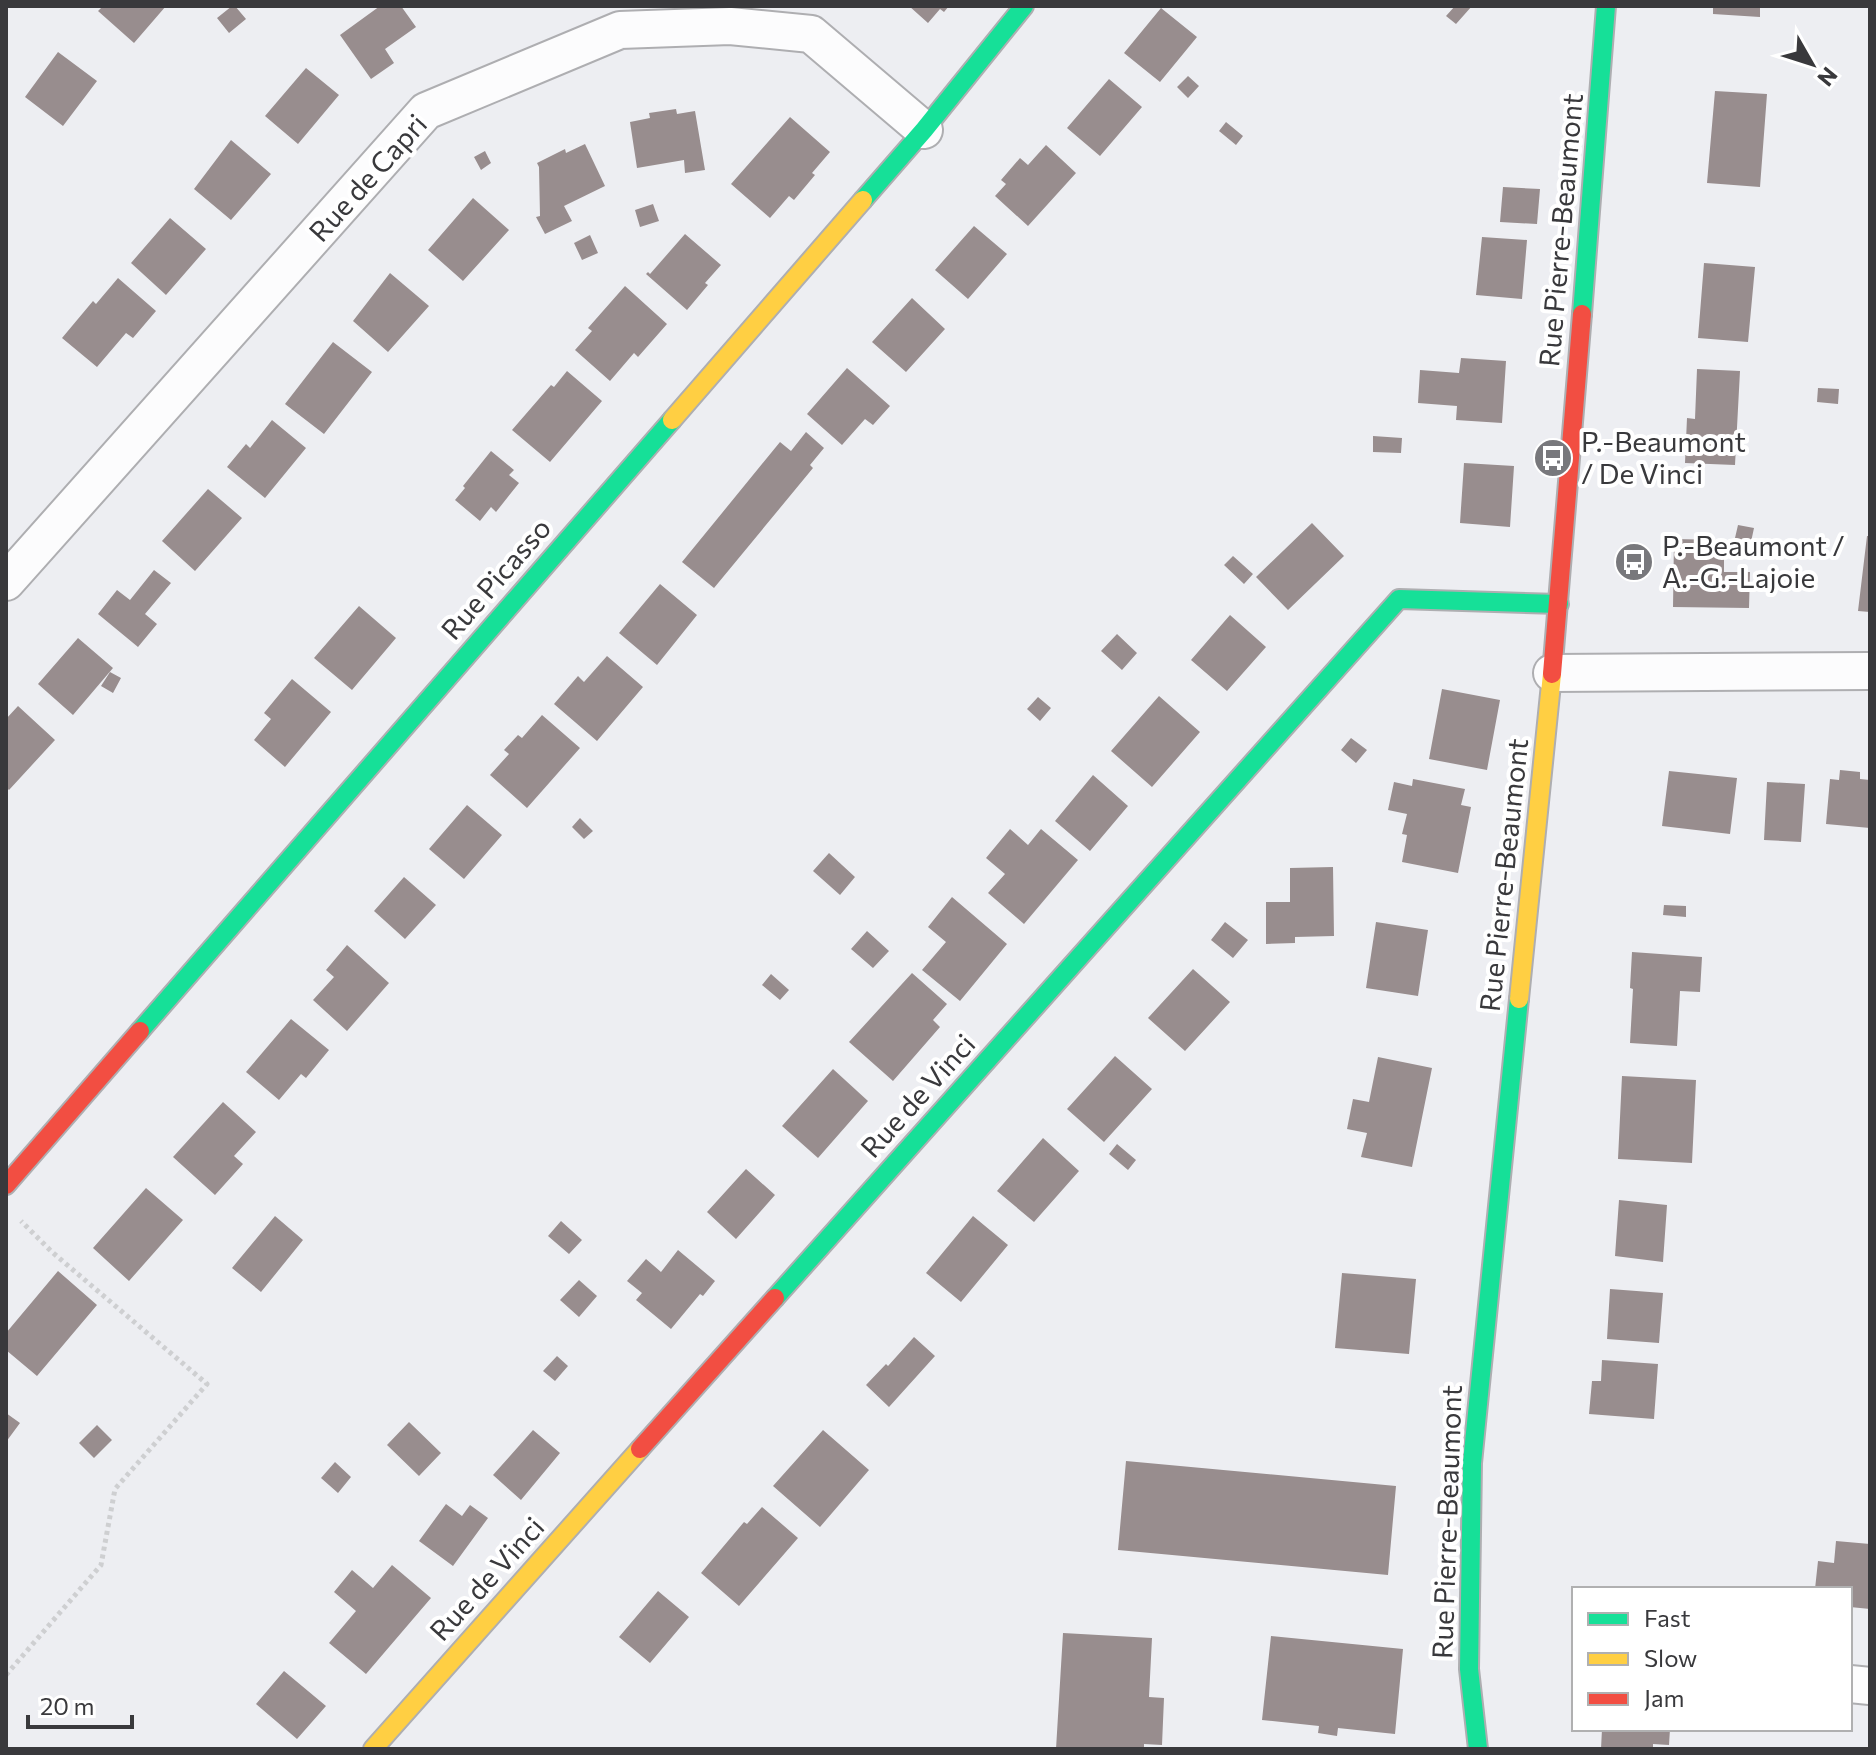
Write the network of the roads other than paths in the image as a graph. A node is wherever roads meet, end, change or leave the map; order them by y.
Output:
1 (1024, 6) edge
2 (1606, 6) edge
3 (924, 130) junction
4 (6, 582) edge
5 (1559, 604) junction
6 (1870, 671) edge
7 (1552, 673) junction
8 (6, 1185) edge
9 (373, 1749) edge
10 (1478, 1749) edge

1 - 3 street, Rue Picasso
2 - 5 street, Rue Pierre-Beaumont
3 - 4 street, Rue de Capri
3 - 8 street, Rue Picasso
5 - 7 street, Rue Pierre-Beaumont
5 - 9 street, Rue de Vinci
6 - 7 street
7 - 10 street, Rue Pierre-Beaumont

